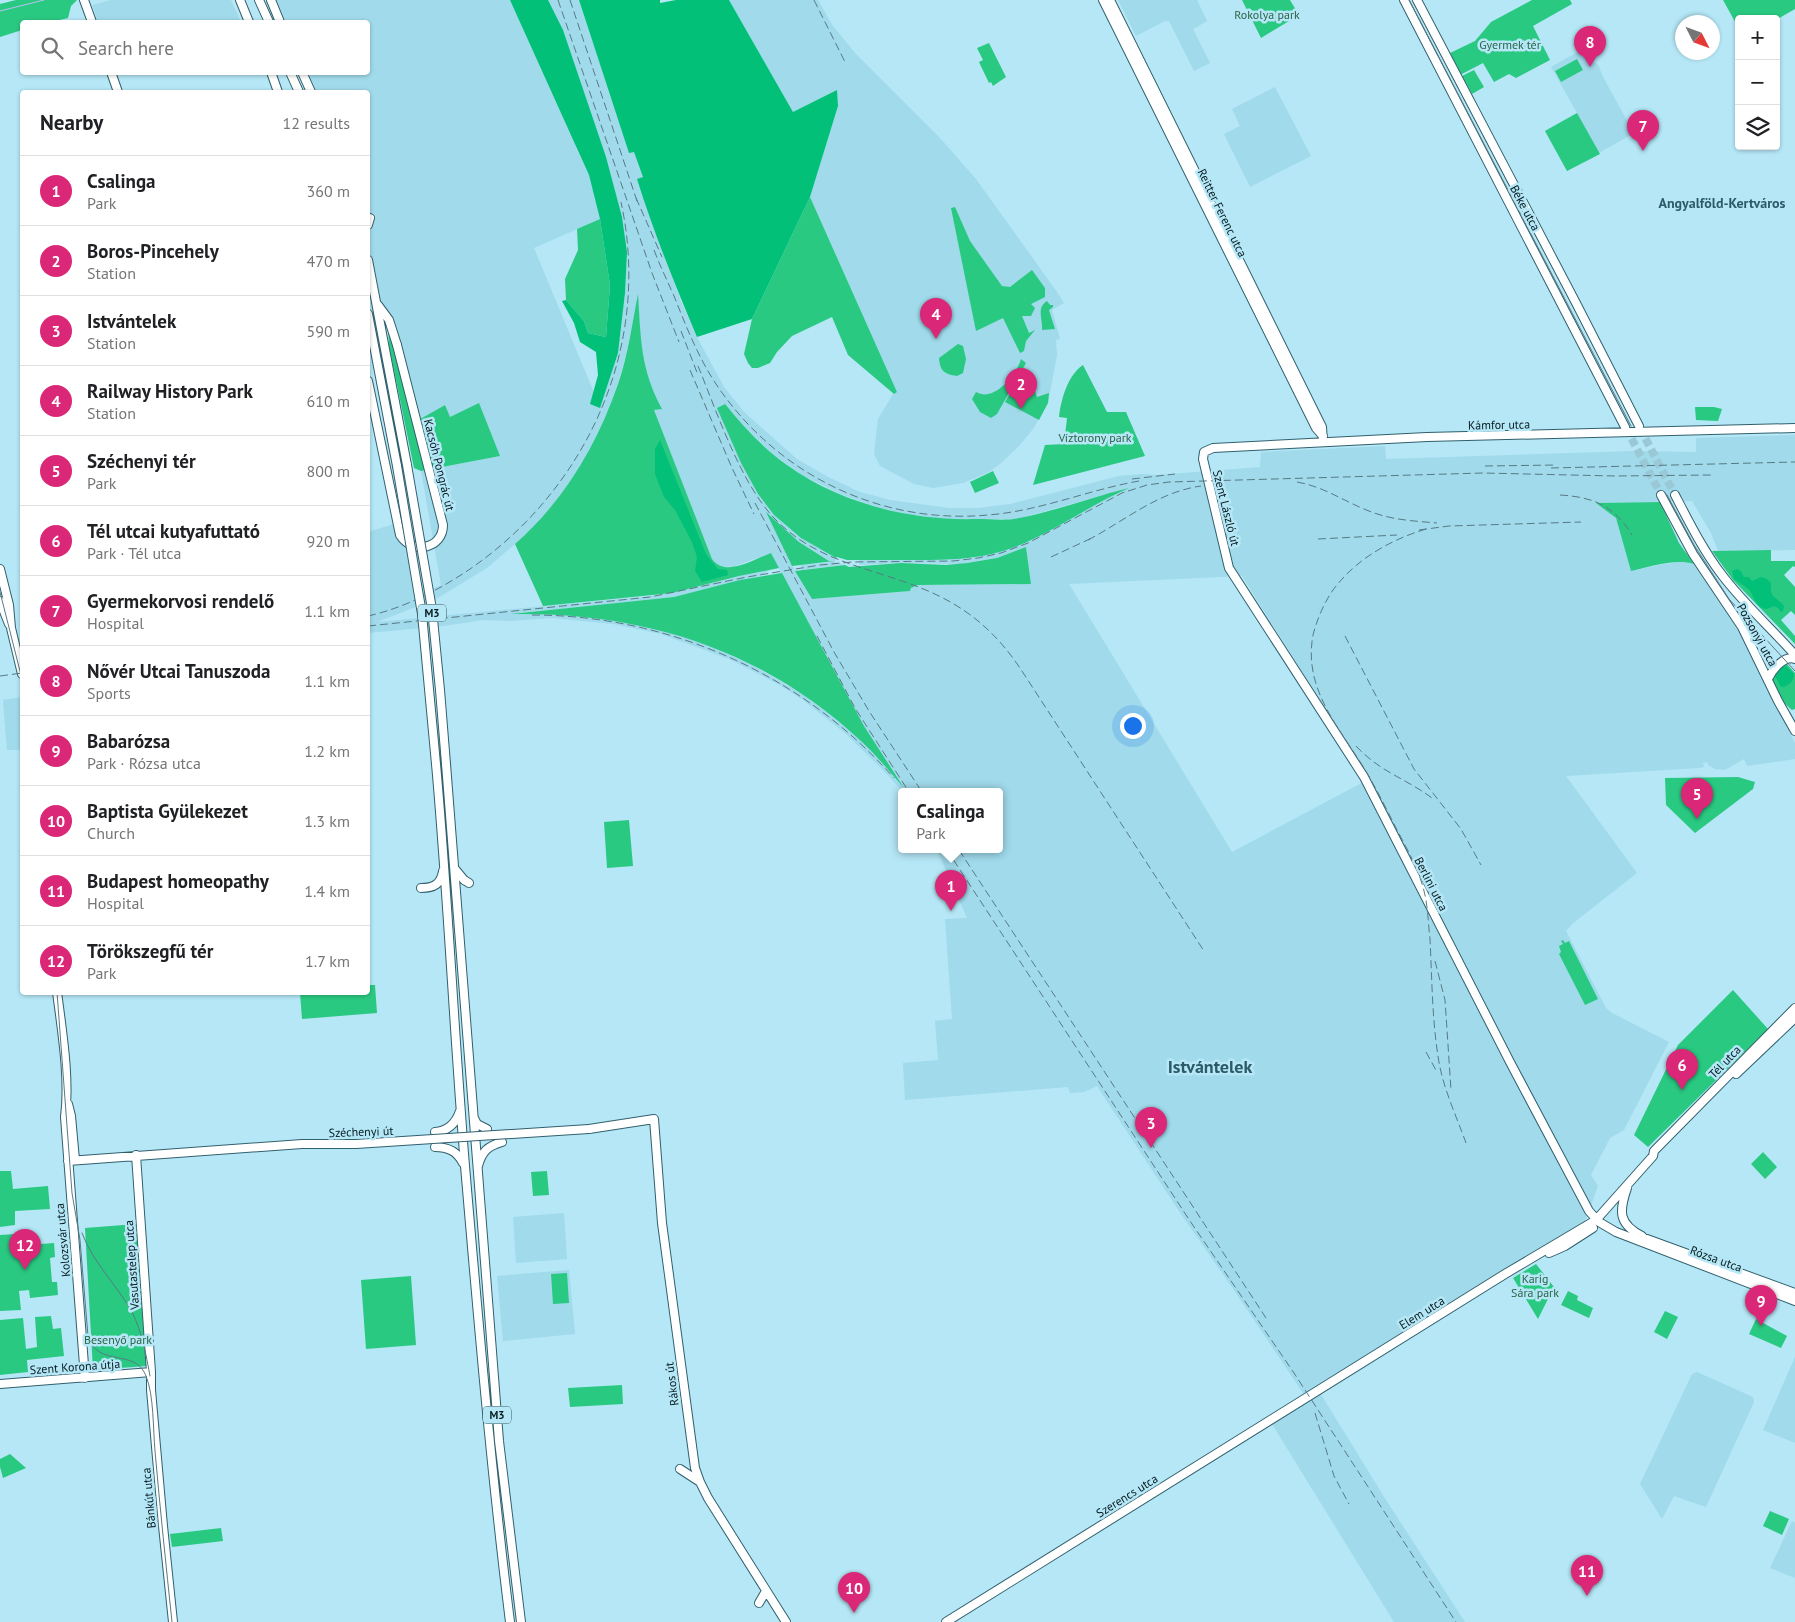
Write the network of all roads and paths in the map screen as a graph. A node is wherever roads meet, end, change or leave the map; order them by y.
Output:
1 (84, 0) edge
2 (240, 0) edge
3 (259, 0) edge
4 (271, 0) edge
5 (1103, 0) edge
6 (1110, 0) edge
7 (1404, 0) edge
8 (1417, 0) edge
9 (91, 20) edge
10 (249, 20) edge
11 (268, 20) edge
12 (279, 20) edge
13 (112, 75) edge
14 (271, 75) edge
15 (291, 75) edge
16 (303, 75) edge
17 (117, 90) edge
18 (277, 90) edge
19 (298, 90) edge
20 (310, 90) edge
21 (370, 270) edge
22 (377, 303) junction
23 (370, 324) edge
24 (370, 390) edge
25 (1639, 426) tunnel mouth
26 (1625, 427) tunnel mouth
27 (1795, 428) edge
28 (1323, 439) junction
29 (1204, 452) joint
30 (1675, 495) tunnel mouth
31 (1661, 496) tunnel mouth
32 (1229, 568) joint
33 (0, 569) edge
34 (0, 601) edge
35 (11, 628) junction
36 (1795, 655) edge
37 (1795, 659) edge
38 (20, 666) edge
39 (1768, 680) junction
40 (1795, 731) edge
41 (444, 861) junction
42 (454, 868) junction
43 (469, 883) dead end
44 (421, 888) dead end
45 (57, 995) edge
46 (1795, 1008) edge
47 (1795, 1018) edge
48 (1756, 1050) junction
49 (461, 1109) junction
50 (472, 1115) junction
51 (654, 1119) joint
52 (487, 1129) dead end
53 (435, 1132) dead end
54 (502, 1142) dead end
55 (435, 1147) dead end
56 (136, 1155) junction
57 (71, 1161) junction
58 (465, 1167) junction
59 (477, 1170) junction
60 (1629, 1184) junction
61 (1599, 1219) junction
62 (1630, 1237) junction
63 (1648, 1239) junction
64 (1795, 1293) edge
65 (1795, 1301) edge
66 (151, 1372) junction
67 (135, 1374) junction
68 (85, 1378) junction
69 (0, 1384) edge
70 (151, 1389) junction
71 (1320, 1390) joint
72 (680, 1469) dead end
73 (700, 1482) junction
74 (766, 1591) junction
75 (772, 1600) junction
76 (174, 1622) edge
77 (510, 1622) edge
78 (521, 1622) edge
79 (786, 1622) edge
80 (946, 1622) edge

1 - 9 street
2 - 10 street
3 - 11 street
4 - 12 street
5 - 28 street, Reitter Ferenc utca
6 - 28 street, Reitter Ferenc utca
7 - 26 street, Béke utca
8 - 25 street, Béke utca
13 - 17 street
14 - 18 street
15 - 19 street
16 - 20 street
21 - 22 street, M3
22 - 24 street, Kacsóh Pongrác út
22 - 42 street, M3, bridge
23 - 41 street, M3, bridge
27 - 28 street, Kámfor utca
28 - 29 street, Kámfor utca
29 - 32 street, Szent László út
30 - 36 street, Pozsonyi utca
31 - 39 street, Pozsonyi utca
32 - 61 street, Berlini utca
33 - 35 street
34 - 35 street
35 - 38 street
37 - 39 street
39 - 40 street, Pozsonyi utca
41 - 44 street
41 - 49 street, M3
42 - 43 street
42 - 50 street, M3
45 - 57 street, Kolozsvár utca
46 - 48 street, Tél utca
47 - 48 street, Tél utca
48 - 60 street, Tél utca
49 - 53 street
49 - 58 street, M3
50 - 52 street
50 - 59 street, M3
51 - 56 street, Széchenyi út, bridge
51 - 73 street, Rákos út
54 - 59 street
55 - 58 street
56 - 57 street, Széchenyi út
56 - 66 street, Vasutastelep utca
57 - 68 street, Kolozsvár utca
58 - 77 street, M3
59 - 78 street, M3
60 - 61 street, Tél utca
60 - 63 street
61 - 62 street, Rózsa utca
61 - 71 street, Elem utca
62 - 63 street, Rózsa utca
62 - 65 street, Rózsa utca
63 - 64 street, Rózsa utca
66 - 67 street, Szent Korona útja
66 - 70 street, Bánkút utca
67 - 68 street, Szent Korona útja
67 - 70 street
68 - 69 street, Szent Korona útja
70 - 76 street, Bánkút utca
71 - 80 street, Szerencs utca
72 - 73 street
73 - 74 street, Rákos út
74 - 75 street, Rákos út
74 - 75 street
75 - 79 street, Rákos út

